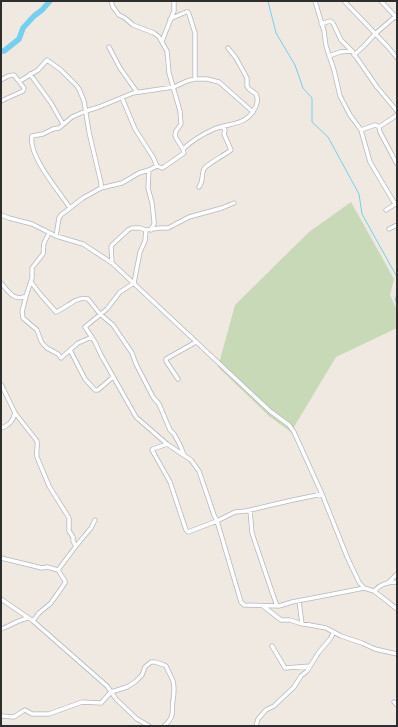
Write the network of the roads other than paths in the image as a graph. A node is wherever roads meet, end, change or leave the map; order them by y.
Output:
1 (111, 1) edge
2 (174, 1) edge
3 (315, 1) edge
4 (344, 1) edge
5 (381, 1) edge
6 (396, 16) edge
7 (170, 19) junction
8 (321, 24) junction
9 (375, 34) junction
10 (162, 41) junction
11 (109, 48) dead end
12 (228, 48) dead end
13 (353, 53) junction
14 (329, 56) junction
15 (397, 58) edge
16 (30, 74) junction
17 (195, 79) junction
18 (1, 80) edge
19 (20, 82) junction
20 (174, 87) junction
21 (137, 92) junction
22 (122, 98) junction
23 (1, 101) edge
24 (86, 111) junction
25 (397, 111) edge
26 (253, 112) junction
27 (397, 115) edge
28 (63, 124) junction
29 (223, 126) junction
30 (379, 127) junction
31 (362, 130) junction
32 (183, 149) junction
33 (397, 164) edge
34 (157, 166) junction
35 (149, 170) junction
36 (199, 187) dead end
37 (101, 188) junction
38 (234, 203) dead end
39 (396, 203) edge
40 (70, 208) junction
41 (386, 210) dead end
42 (1, 215) edge
43 (397, 225) edge
44 (389, 229) dead end
45 (148, 230) junction
46 (49, 232) junction
47 (56, 236) junction
48 (112, 263) junction
49 (31, 282) junction
50 (1, 283) edge
51 (134, 283) junction
52 (26, 296) junction
53 (100, 314) junction
54 (92, 337) junction
55 (196, 342) junction
56 (70, 350) junction
57 (113, 377) junction
58 (178, 379) dead end
59 (1, 384) edge
60 (15, 413) junction
61 (1, 428) edge
62 (167, 444) junction
63 (184, 455) junction
64 (322, 494) junction
65 (250, 510) junction
66 (95, 520) dead end
67 (217, 521) junction
68 (76, 546) junction
69 (1, 558) edge
70 (58, 570) junction
71 (397, 574) edge
72 (388, 582) junction
73 (397, 582) edge
74 (364, 588) junction
75 (374, 591) junction
76 (1, 599) edge
77 (300, 601) junction
78 (262, 606) junction
79 (277, 606) junction
80 (397, 609) edge
81 (28, 618) junction
82 (33, 621) junction
83 (302, 624) junction
84 (1, 629) edge
85 (334, 632) junction
86 (272, 646) dead end
87 (397, 654) edge
88 (310, 666) junction
89 (111, 692) junction
90 (1, 716) edge
91 (149, 726) edge
92 (164, 726) edge
93 (256, 726) edge

1 - 10 street
2 - 7 street
3 - 8 street
4 - 9 street
5 - 6 street
6 - 9 street
7 - 10 street
7 - 17 street
8 - 13 street
8 - 14 street
9 - 13 street
9 - 15 street
10 - 20 street
11 - 21 street
12 - 26 street
13 - 14 street
13 - 25 street
14 - 31 street
16 - 19 street
16 - 24 street
16 - 28 street
17 - 20 street
17 - 26 street
18 - 19 street
19 - 23 street
20 - 21 street
20 - 32 street
21 - 22 street
22 - 24 street
22 - 34 street
24 - 28 street
24 - 37 street
26 - 29 street
27 - 30 street
28 - 40 street
29 - 32 street
29 - 36 street
30 - 31 street
30 - 33 street
31 - 39 street
32 - 34 street
34 - 35 street
35 - 37 street
35 - 45 street
37 - 40 street
38 - 45 street
39 - 41 street
40 - 47 street
42 - 46 street
43 - 44 street
45 - 48 street
45 - 51 street
46 - 47 street
46 - 49 street
47 - 48 street
48 - 51 street
49 - 52 street
49 - 53 street
50 - 52 street
51 - 53 street
51 - 55 street
52 - 56 street
53 - 54 street
53 - 63 street
54 - 56 street
54 - 57 street
55 - 58 street
55 - 64 street
56 - 57 street
57 - 62 street
59 - 60 street
60 - 61 street
60 - 68 street
62 - 63 street
62 - 67 street
63 - 67 street
64 - 65 street
64 - 74 street
65 - 67 street
65 - 79 street
66 - 68 street
67 - 78 street
68 - 70 street
69 - 70 street
70 - 82 street
71 - 72 street
72 - 73 street
72 - 75 street
74 - 75 street
74 - 77 street
75 - 80 street
76 - 81 street
77 - 79 street
77 - 83 street
78 - 79 street
78 - 83 street
81 - 82 street
81 - 84 street
82 - 89 street
83 - 85 street
85 - 87 street
85 - 88 street
86 - 88 street
88 - 93 street
89 - 90 street
89 - 91 street
89 - 92 street

